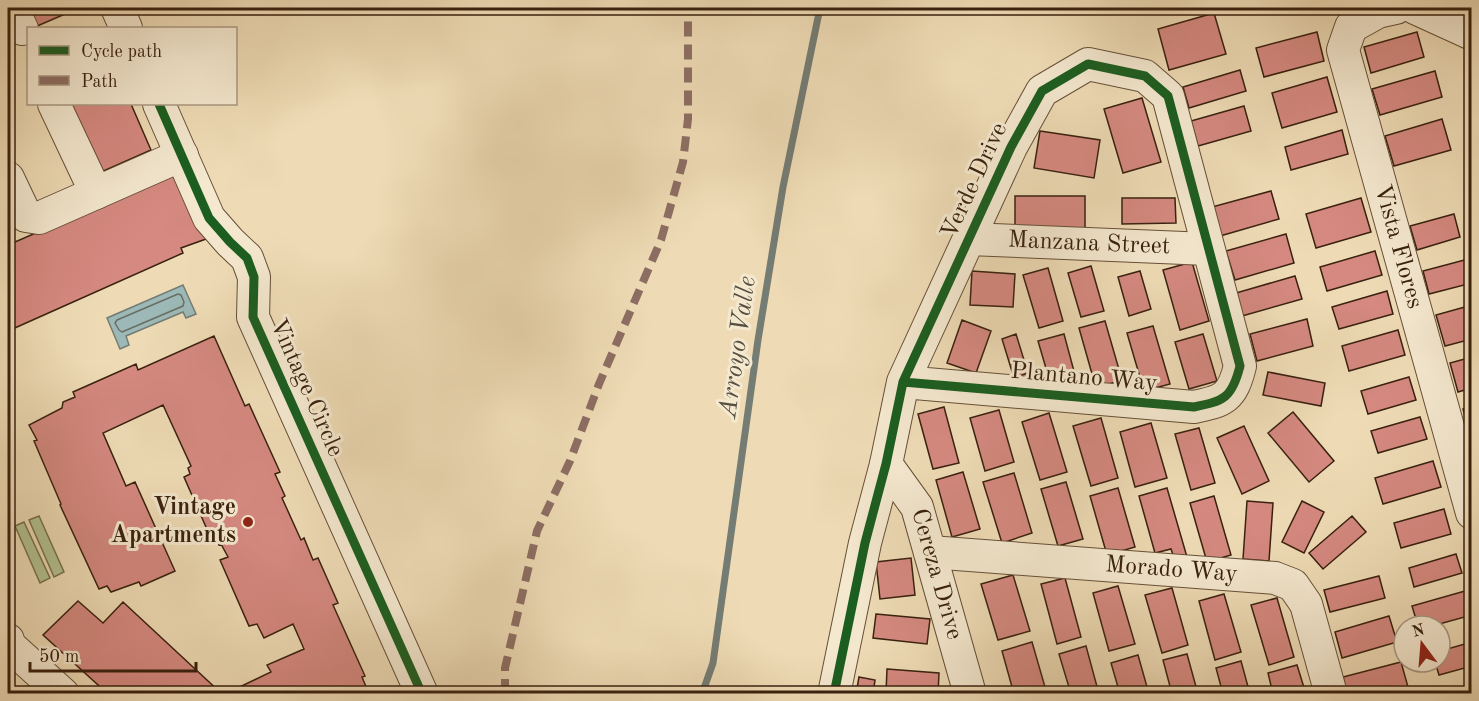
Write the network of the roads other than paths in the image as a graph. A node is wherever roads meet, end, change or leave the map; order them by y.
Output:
1 (117, 8) edge
2 (1396, 8) edge
3 (1415, 8) edge
4 (126, 27) edge
5 (1472, 34) edge
6 (54, 105) edge
7 (159, 105) edge
8 (182, 155) junction
9 (8, 178) edge
10 (96, 193) junction
11 (969, 239) junction
12 (1208, 249) junction
13 (1240, 366) joint
14 (903, 382) junction
15 (886, 464) junction
16 (1472, 513) edge
17 (930, 552) junction
18 (8, 640) edge
19 (63, 693) edge
20 (422, 693) edge
21 (834, 693) edge
22 (970, 693) edge
23 (1331, 693) edge

1 - 4 street
2 - 16 street, Vista Flores
3 - 5 street
6 - 10 street
7 - 8 street, Vintage Circle
8 - 10 street
8 - 20 street, Vintage Circle
9 - 10 street
11 - 12 street, Manzana Street
11 - 12 street, Verde Drive
11 - 14 street, Verde Drive
12 - 13 street, Verde Drive
13 - 14 street, Plantano Way
14 - 15 street, Verde Drive
15 - 17 street, Cereza Drive
15 - 21 street, Verde Drive
17 - 22 street, Cereza Drive
17 - 23 street, Morado Way
18 - 19 street

